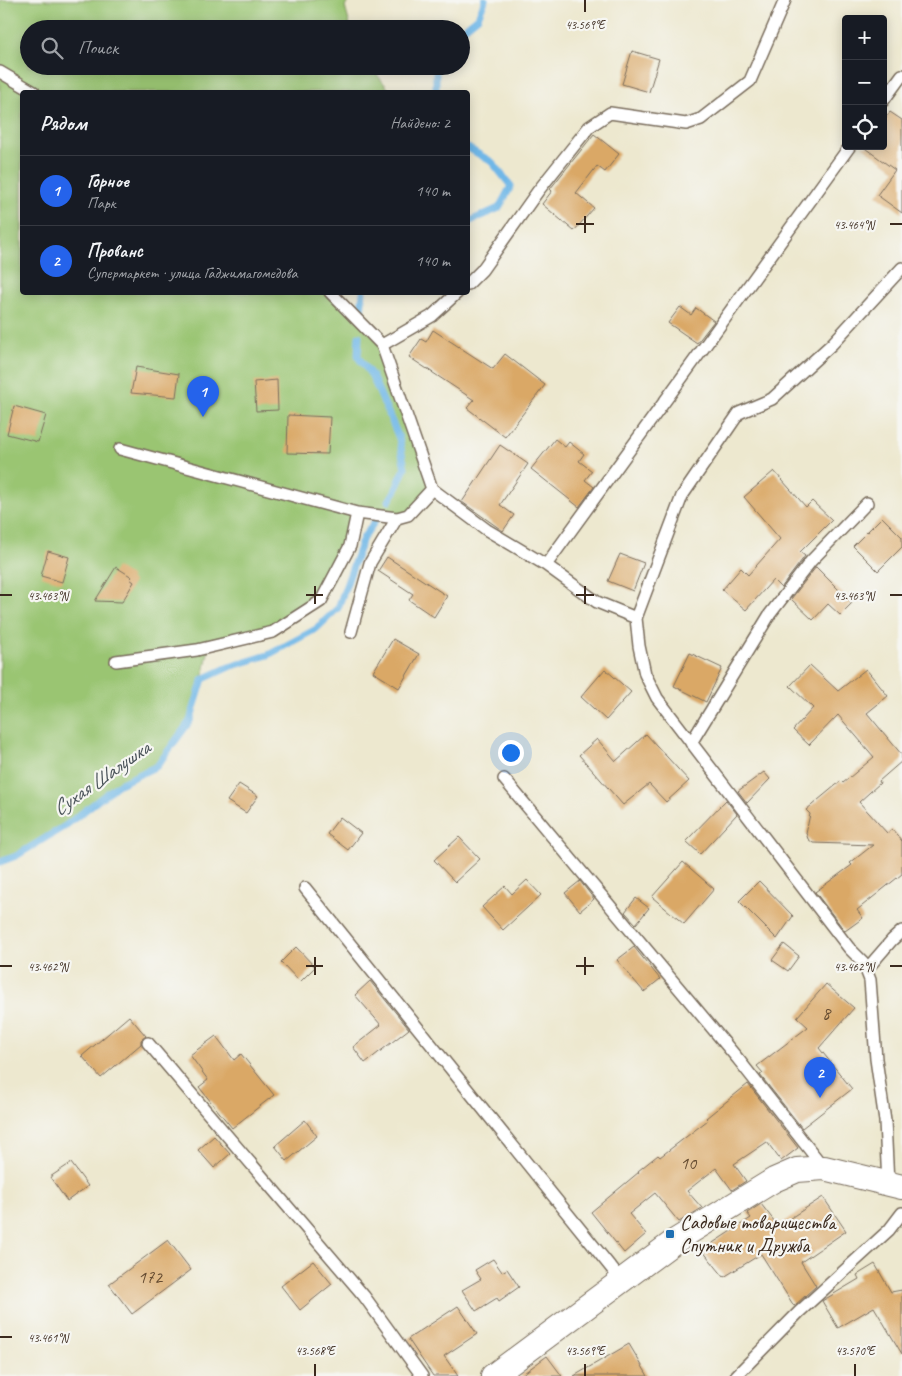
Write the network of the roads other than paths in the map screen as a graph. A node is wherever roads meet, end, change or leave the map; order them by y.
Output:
1 (785, 0) edge
2 (0, 72) edge
3 (902, 75) edge
4 (31, 90) edge
5 (887, 96) edge
6 (847, 150) edge
7 (902, 268) edge
8 (470, 282) edge
9 (333, 295) edge
10 (455, 295) edge
11 (382, 345) junction
12 (120, 449) dead end
13 (432, 489) junction
14 (867, 503) dead end
15 (357, 513) junction
16 (396, 518) junction
17 (546, 565) junction
18 (636, 618) junction
19 (351, 632) dead end
20 (116, 660) dead end
21 (691, 742) junction
22 (504, 779) dead end
23 (305, 888) dead end
24 (902, 931) edge
25 (866, 970) junction
26 (148, 1043) dead end
27 (824, 1168) junction
28 (895, 1186) edge
29 (902, 1213) edge
30 (621, 1280) junction
31 (422, 1376) edge
32 (493, 1376) edge
33 (736, 1376) edge

1 - 8 lane
2 - 4 lane
3 - 5 lane
6 - 17 lane
7 - 18 lane
9 - 11 lane
10 - 11 lane
11 - 13 lane
12 - 15 lane
13 - 16 lane
13 - 17 lane
14 - 21 lane
15 - 16 lane
15 - 20 lane
16 - 19 lane
17 - 18 lane
18 - 21 lane
21 - 25 lane
22 - 27 lane
23 - 30 lane
24 - 25 lane
25 - 28 lane
26 - 31 lane
27 - 28 street
27 - 30 street
29 - 33 lane
30 - 32 street

